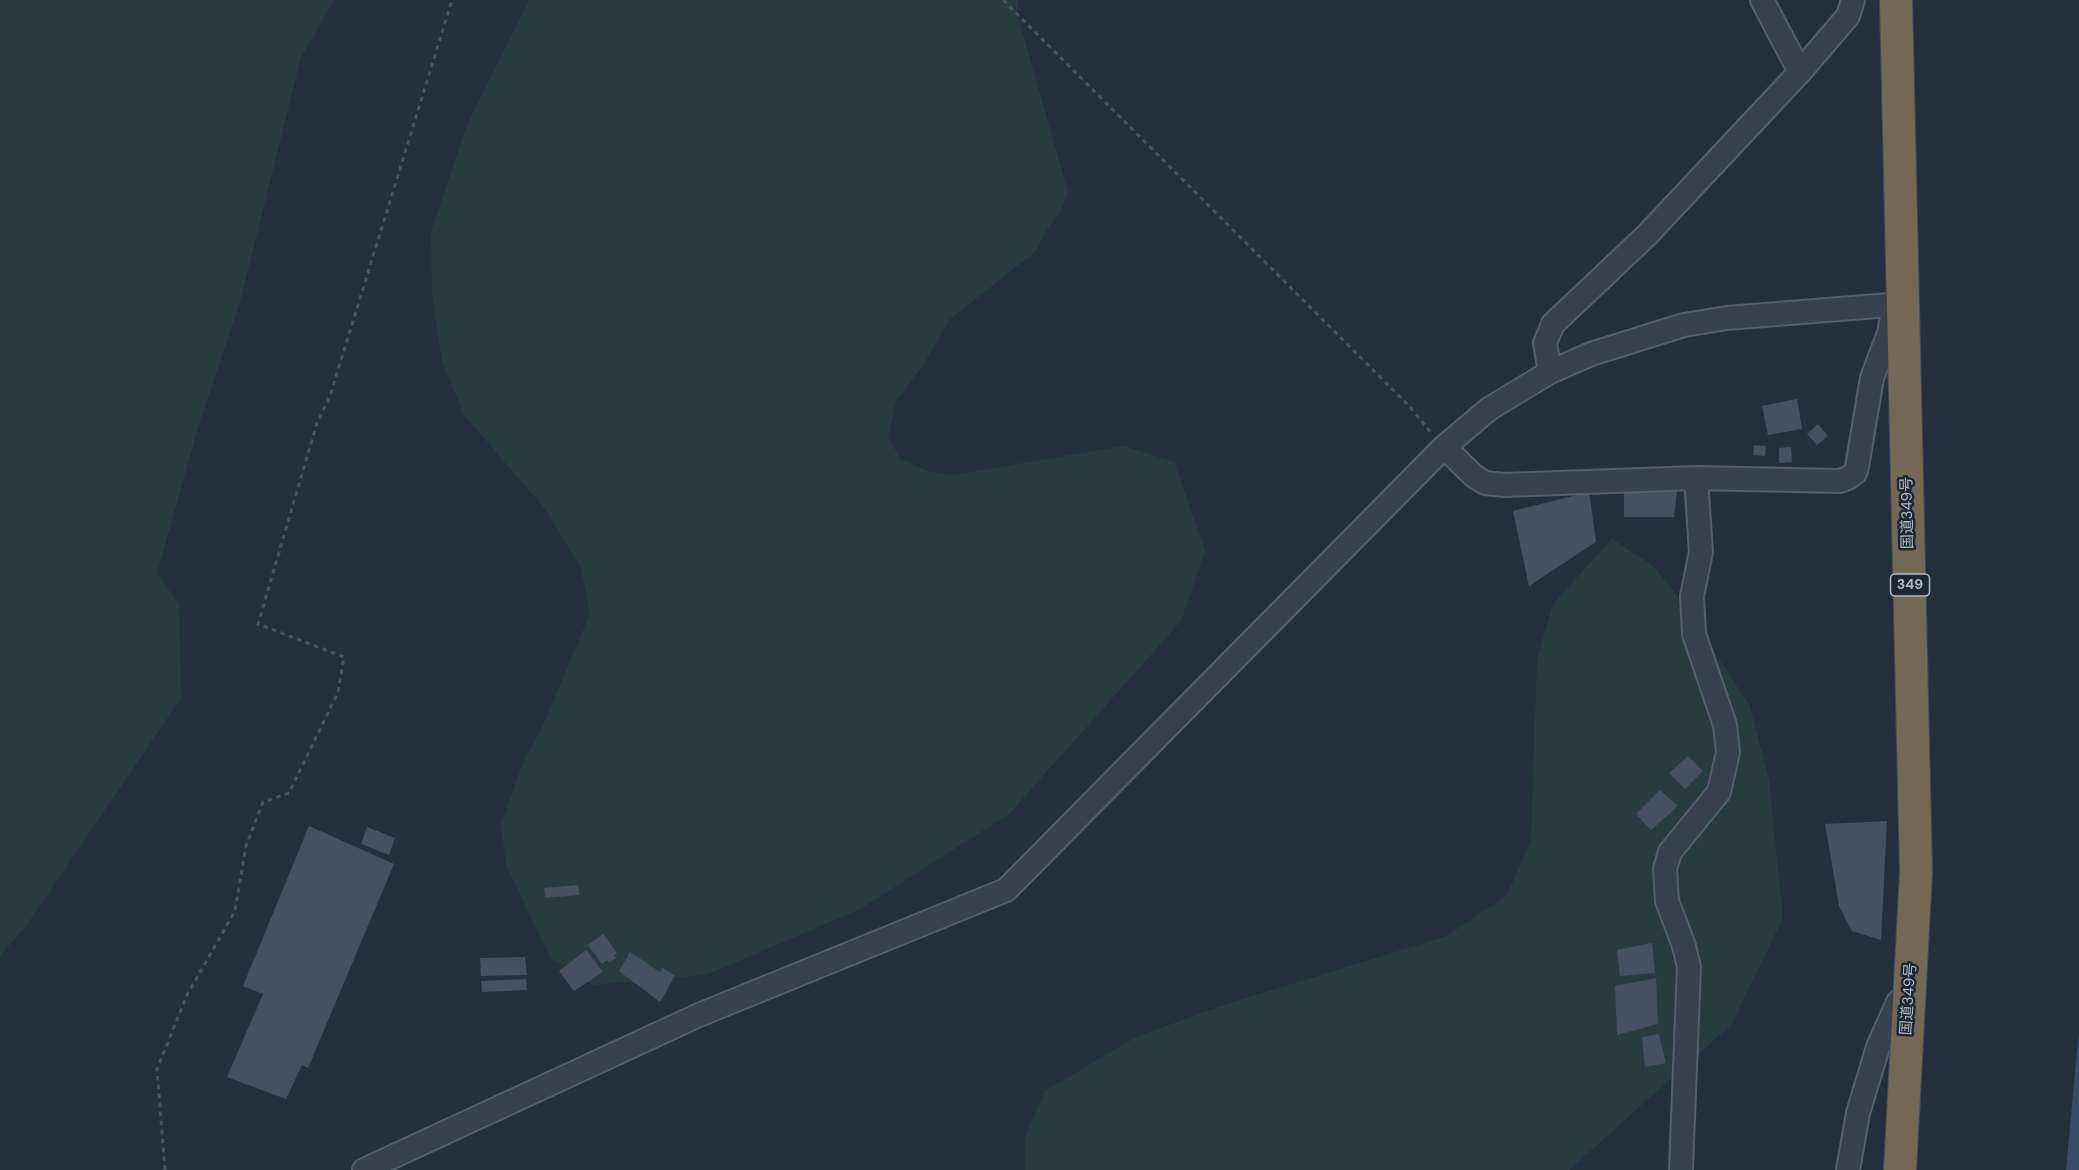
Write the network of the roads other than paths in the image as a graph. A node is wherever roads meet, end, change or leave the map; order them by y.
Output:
1 (1762, 0) edge
2 (1853, 0) edge
3 (1896, 0) edge
4 (1800, 72) junction
5 (1899, 304) junction
6 (1550, 372) junction
7 (1444, 447) junction
8 (1696, 478) junction
9 (1909, 993) junction
10 (1683, 1169) edge
11 (364, 1170) edge
12 (1848, 1170) edge
13 (1900, 1170) edge

1 - 4 street
2 - 4 street
3 - 5 highway, 国道349号 / 349
4 - 6 street
5 - 6 street
5 - 8 street
5 - 9 highway, 国道349号 / 349
6 - 7 street
7 - 8 street
7 - 11 street
8 - 10 street
9 - 12 street
9 - 13 highway, 国道349号 / 349

